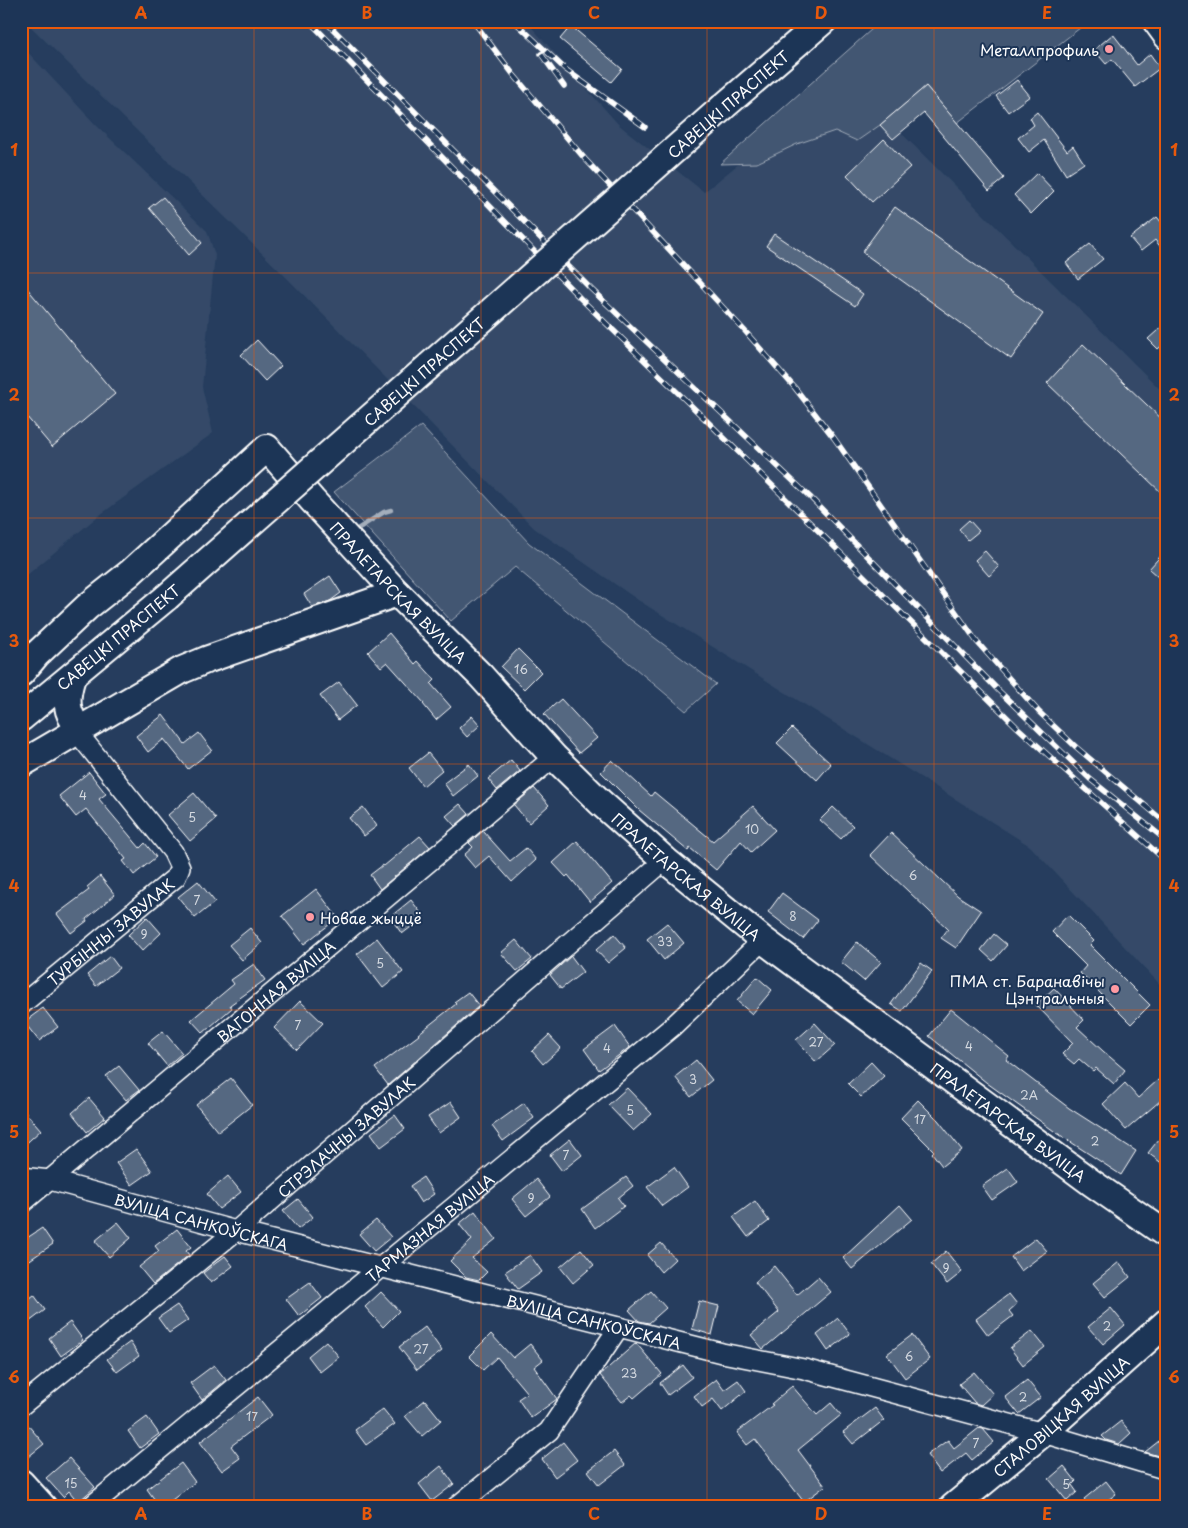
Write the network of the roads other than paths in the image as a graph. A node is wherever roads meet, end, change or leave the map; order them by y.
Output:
1 (823, 21) edge
2 (1156, 21) edge
3 (1167, 36) edge
4 (397, 593) junction
5 (21, 673) edge
6 (72, 677) junction
7 (21, 718) edge
8 (80, 730) junction
9 (554, 757) junction
10 (21, 764) edge
11 (665, 860) junction
12 (763, 940) junction
13 (21, 1005) edge
14 (21, 1177) edge
15 (50, 1180) junction
16 (21, 1204) edge
17 (236, 1231) junction
18 (1167, 1235) edge
19 (381, 1266) junction
20 (1167, 1322) edge
21 (619, 1327) junction
22 (21, 1406) edge
23 (1044, 1433) junction
24 (1167, 1470) edge
25 (21, 1483) edge
26 (43, 1507) edge
27 (90, 1507) edge
28 (456, 1507) edge
29 (953, 1507) edge

1 - 6 main road, САВЕЦКІ ПРАСПЕКТ, bridge
2 - 3 main road
4 - 5 main road, ПРАЛЕТАРСКАЯ ВУЛІЦА
4 - 8 main road
4 - 9 main road, ПРАЛЕТАРСКАЯ ВУЛІЦА
6 - 7 main road, САВЕЦКІ ПРАСПЕКТ
6 - 8 main road
8 - 10 main road
8 - 13 street, ТУРБІННЫ ЗАВУЛАК
9 - 11 main road, ПРАЛЕТАРСКАЯ ВУЛІЦА
9 - 15 street, ВАГОННАЯ ВУЛІЦА
11 - 12 main road, ПРАЛЕТАРСКАЯ ВУЛІЦА
11 - 17 street, СТРЭЛАЧНЫ ЗАВУЛАК
12 - 18 main road, ПРАЛЕТАРСКАЯ ВУЛІЦА
12 - 19 street, ТАРМАЗНАЯ ВУЛІЦА
14 - 15 street, ВУЛІЦА САНКОЎСКАГА
15 - 16 street, ВАГОННАЯ ВУЛІЦА
15 - 17 street, ВУЛІЦА САНКОЎСКАГА
17 - 19 street, ВУЛІЦА САНКОЎСКАГА
17 - 22 street, СТРЭЛАЧНЫ ЗАВУЛАК
19 - 21 street, ВУЛІЦА САНКОЎСКАГА
19 - 27 street, ТАРМАЗНАЯ ВУЛІЦА
20 - 23 main road, СТАЛОВІЦКАЯ ВУЛІЦА
21 - 23 street, ВУЛІЦА САНКОЎСКАГА
21 - 28 street
23 - 24 street, ВУЛІЦА САНКОЎСКАГА
23 - 29 main road, СТАЛОВІЦКАЯ ВУЛІЦА
25 - 26 main road

